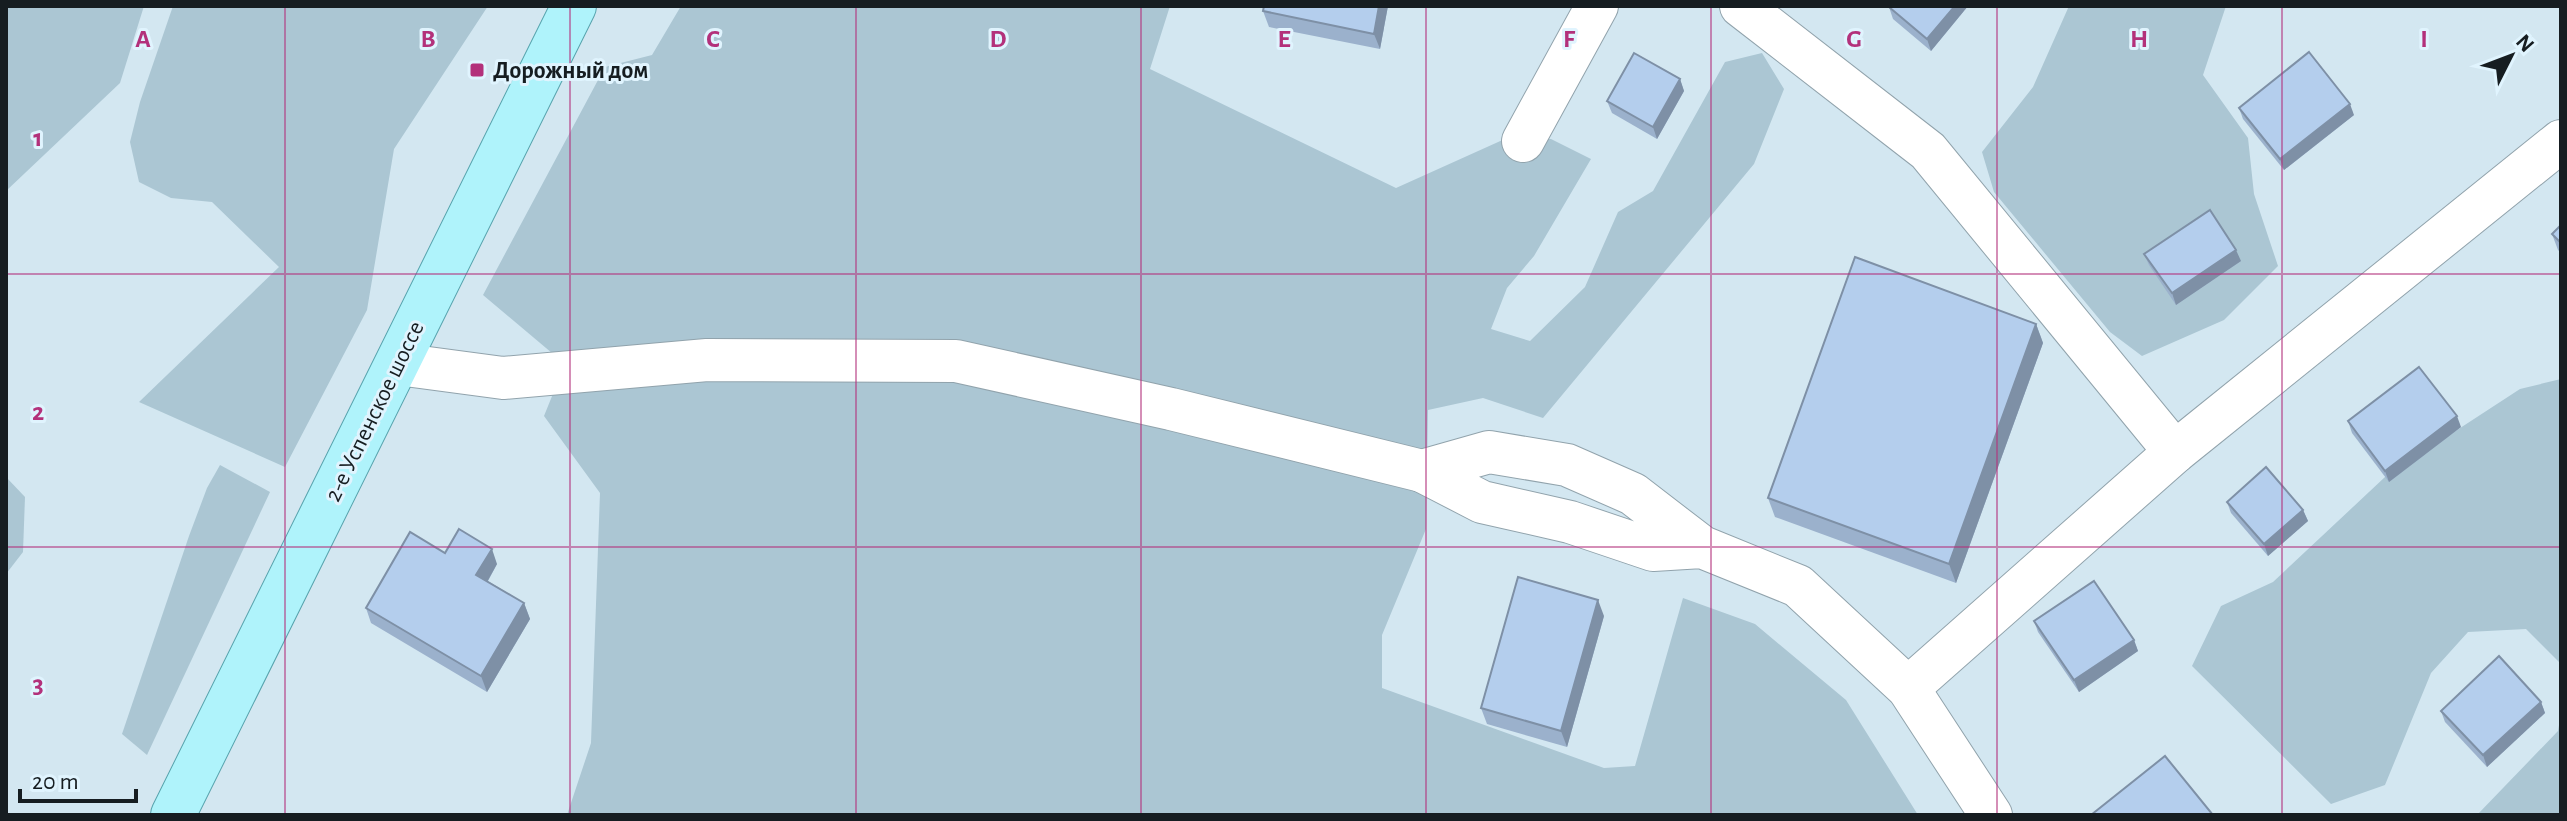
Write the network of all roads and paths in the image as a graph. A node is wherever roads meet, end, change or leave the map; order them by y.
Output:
1 (574, 6) edge
2 (1597, 6) edge
3 (1741, 6) edge
4 (1523, 141) dead end
5 (2561, 141) edge
6 (398, 364) junction
7 (2175, 452) junction
8 (1422, 471) junction
9 (1702, 547) junction
10 (1908, 688) junction
11 (173, 815) edge
12 (1991, 815) edge

1 - 6 main road, 2-е Успенское шоссе
2 - 4 street
3 - 7 street
5 - 7 street
6 - 8 street
6 - 11 main road, 2-е Успенское шоссе
7 - 10 street
8 - 9 street
8 - 9 street
9 - 10 street
10 - 12 street

